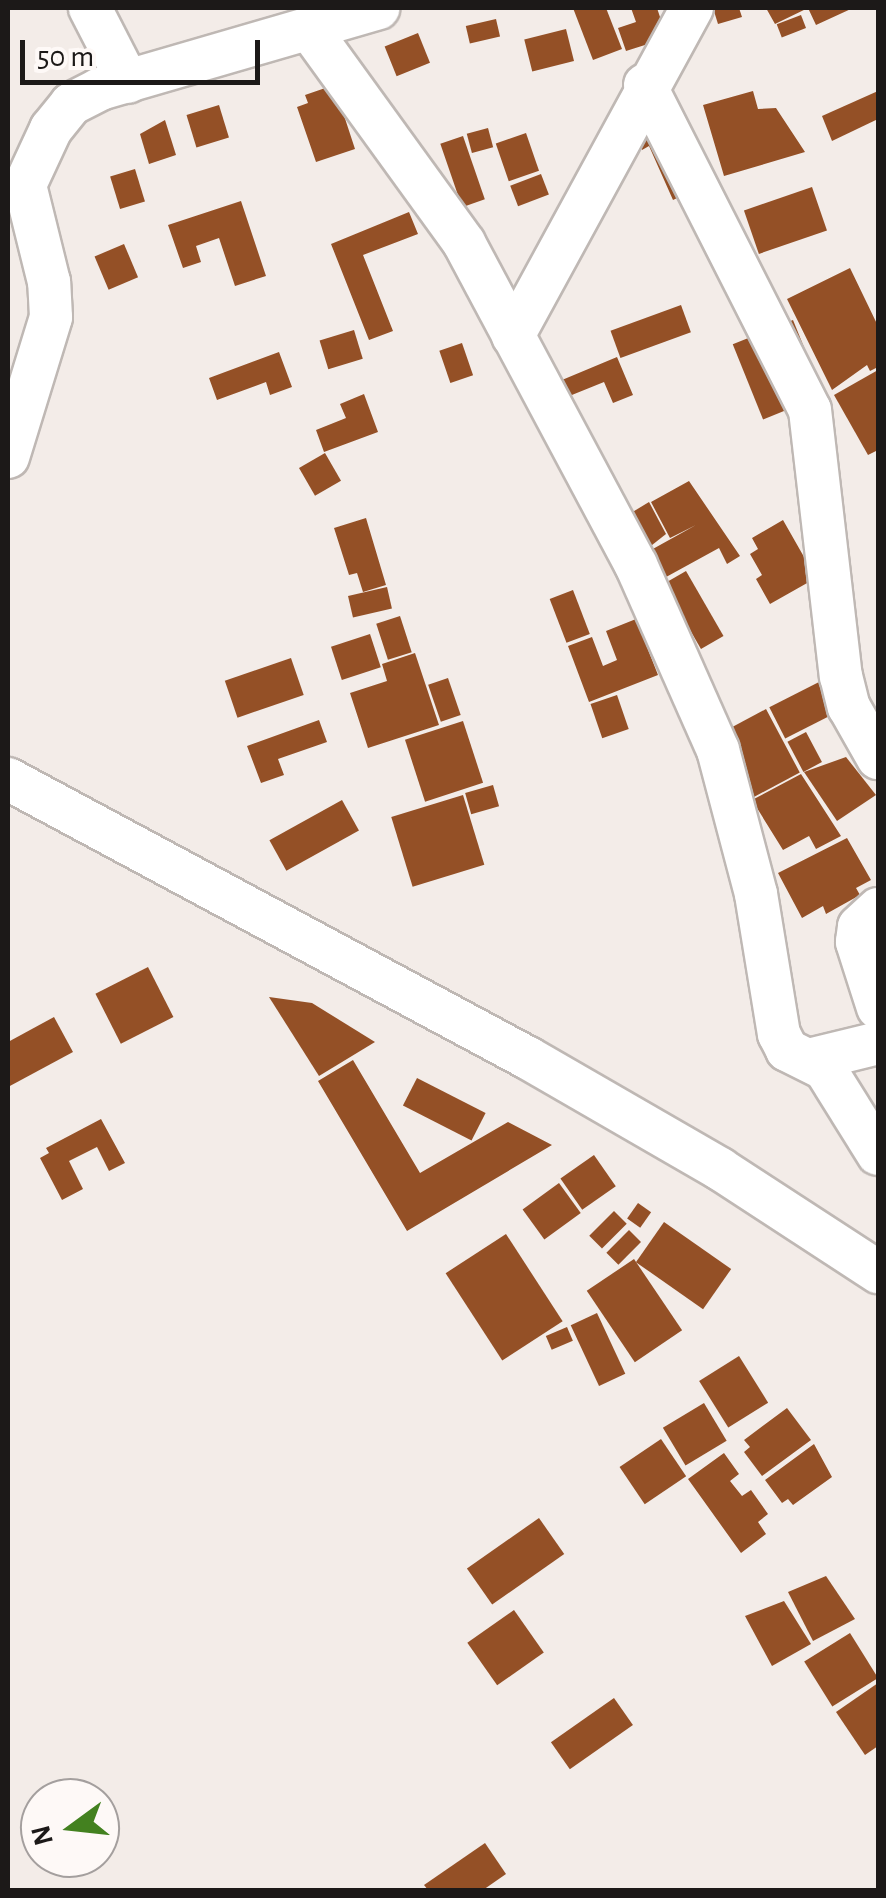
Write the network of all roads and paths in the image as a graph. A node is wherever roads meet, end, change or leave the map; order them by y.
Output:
1 (90, 8) edge
2 (378, 8) edge
3 (692, 8) edge
4 (310, 30) junction
5 (128, 82) junction
6 (645, 84) junction
7 (513, 336) junction
8 (8, 457) edge
9 (878, 758) edge
10 (8, 778) edge
11 (878, 909) edge
12 (878, 1008) edge
13 (878, 1043) edge
14 (809, 1060) junction
15 (878, 1154) edge
16 (878, 1272) edge

1 - 5 street
2 - 4 street
3 - 6 street
4 - 5 street
4 - 7 street
5 - 8 street
6 - 7 street
6 - 9 street
7 - 14 street
10 - 16 street
11 - 12 street
13 - 14 street
14 - 15 street

